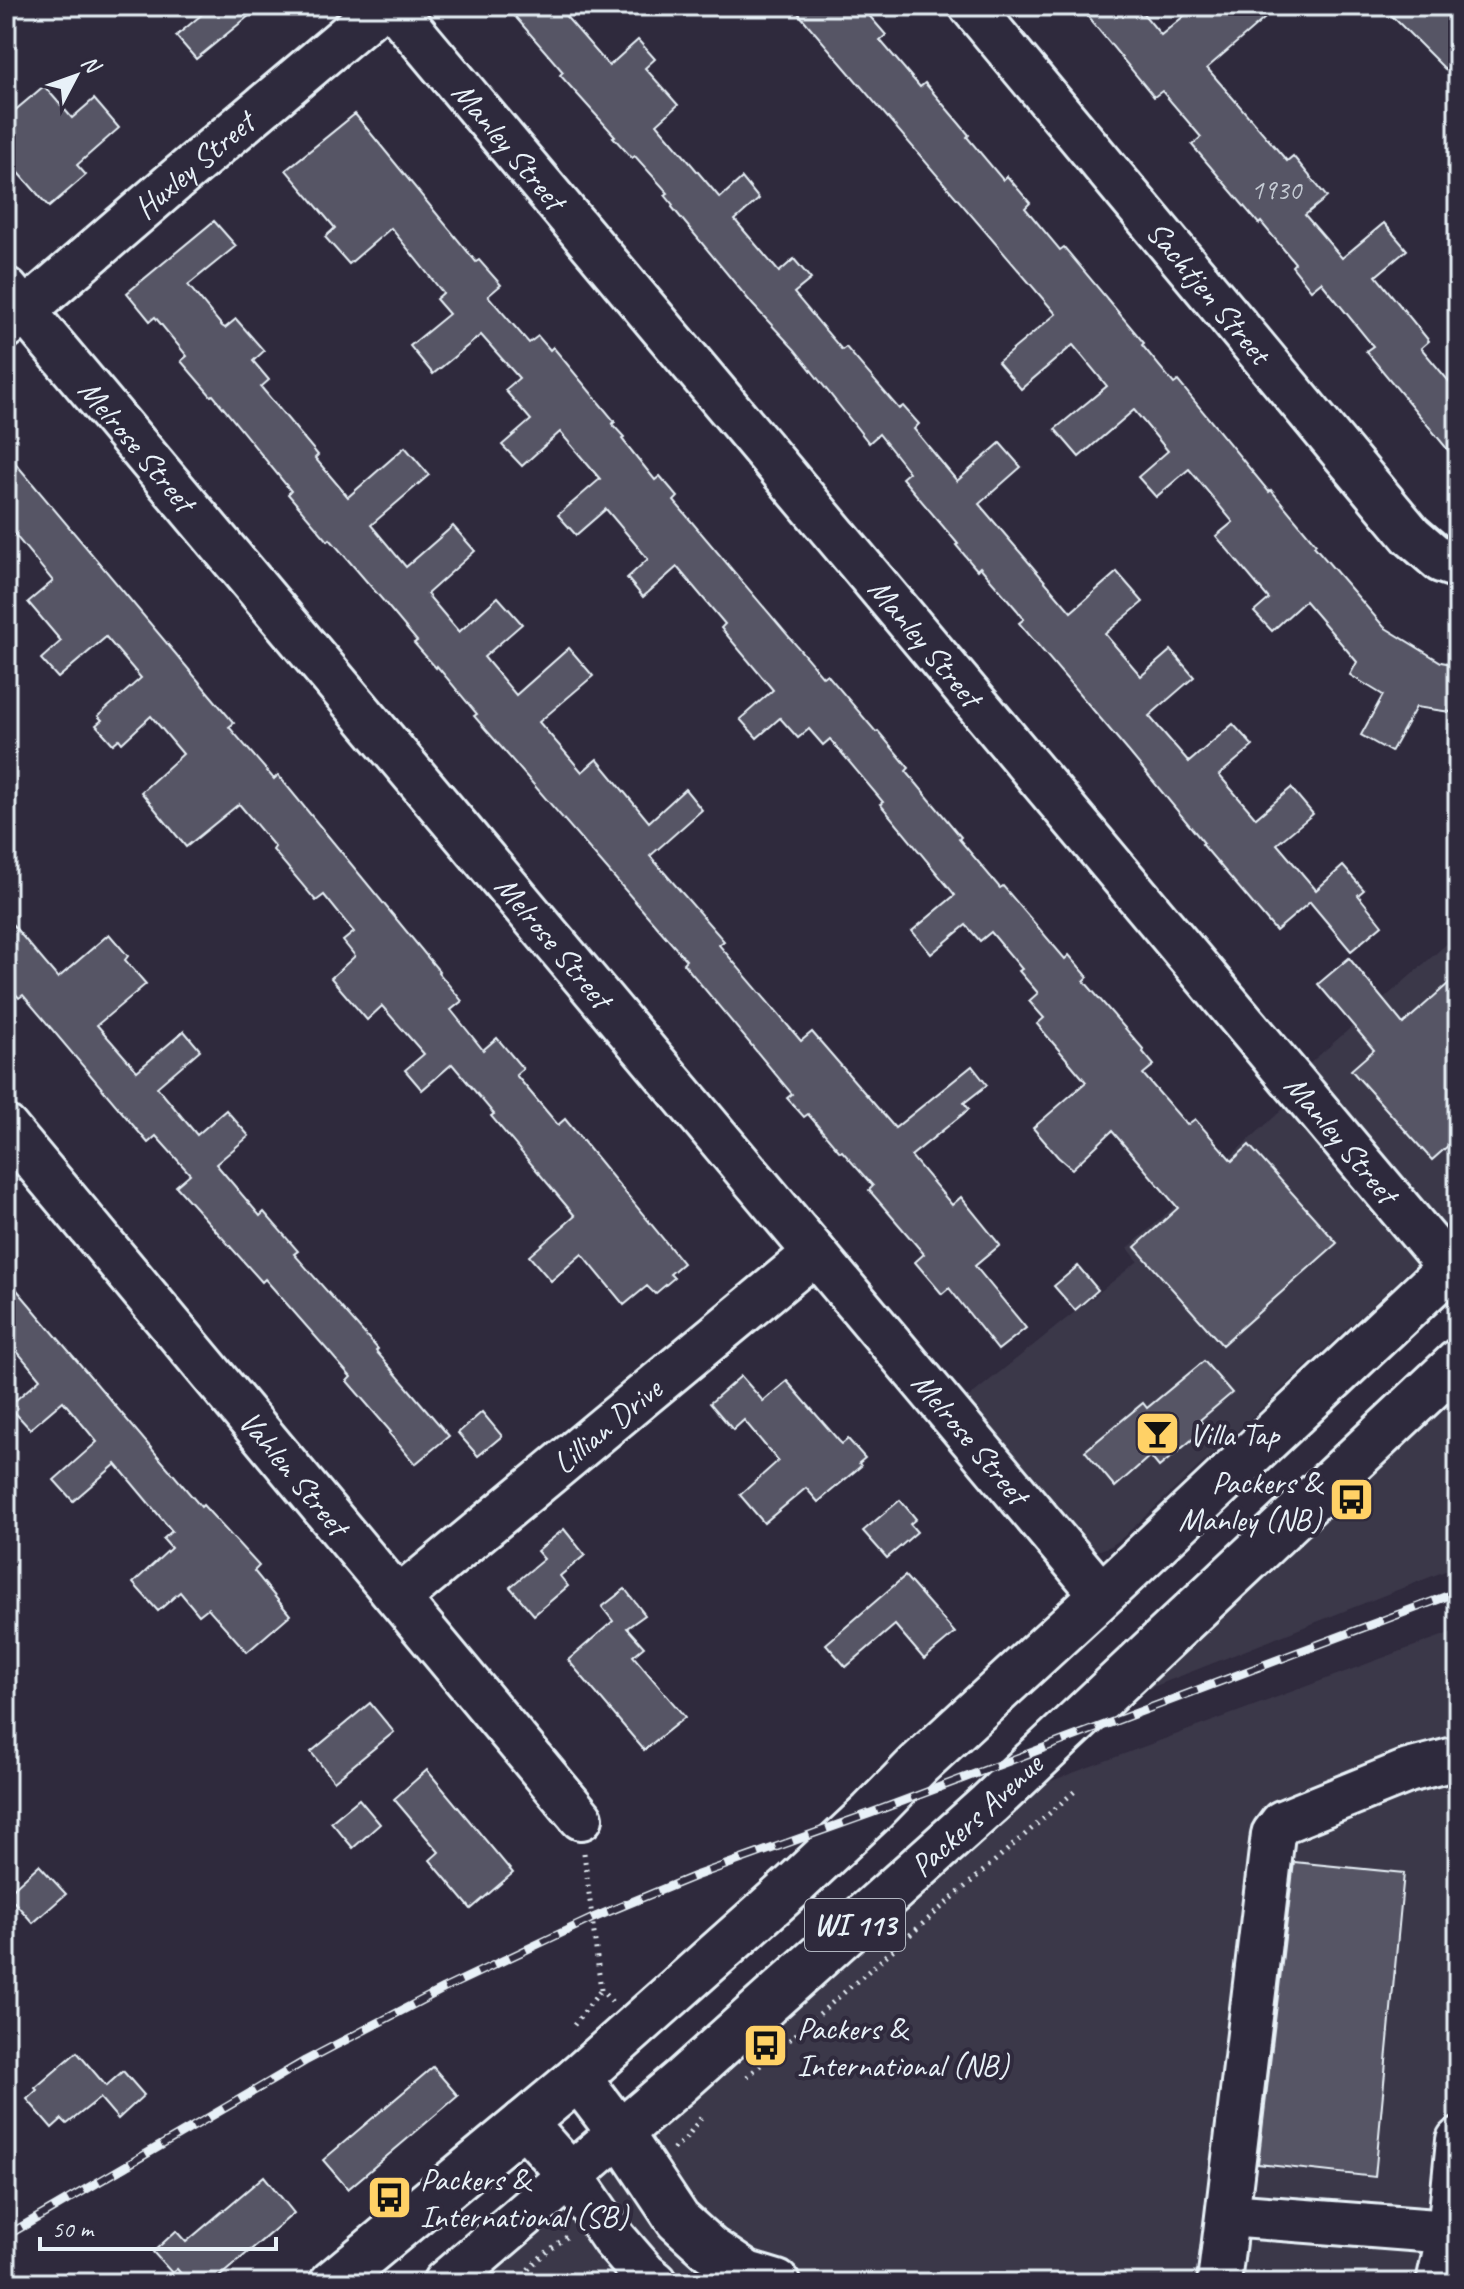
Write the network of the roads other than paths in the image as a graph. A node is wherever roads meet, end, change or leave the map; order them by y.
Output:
1 (382, 6) edge
2 (392, 6) edge
3 (971, 6) edge
4 (12, 309) edge
5 (1458, 567) edge
6 (6, 1127) edge
7 (815, 1253) junction
8 (1455, 1269) edge
9 (1458, 1362) edge
10 (1102, 1595) junction
11 (399, 1598) junction
12 (1458, 1758) edge
13 (581, 1818) road end
14 (578, 2078) junction
15 (524, 2123) junction
16 (620, 2133) junction
17 (1458, 2140) edge
18 (571, 2176) junction
19 (1228, 2215) junction
20 (1449, 2232) junction
21 (332, 2283) edge
22 (445, 2283) edge
23 (655, 2283) edge
24 (777, 2283) edge
25 (1219, 2283) edge
26 (1438, 2283) edge

1 - 4 street, Huxley Street
2 - 8 street, Manley Street
3 - 5 street, Sachtjen Street
4 - 7 street, Melrose Street
6 - 11 street, Vahlen Street
7 - 10 street, Melrose Street
7 - 11 street, Lillian Drive
8 - 10 main road, WI 113
9 - 16 main road, Packers Avenue / WI 113
10 - 14 main road, WI 113
11 - 13 street, Vahlen Street
12 - 19 street
14 - 15 main road, WI 113
14 - 16 main road
15 - 18 main road
15 - 21 main road, WI 113
16 - 18 main road, Packers Avenue / WI 113
16 - 24 main road
17 - 20 street
18 - 22 main road, Packers Avenue / WI 113
18 - 23 main road
19 - 20 street
19 - 25 street
20 - 26 street

